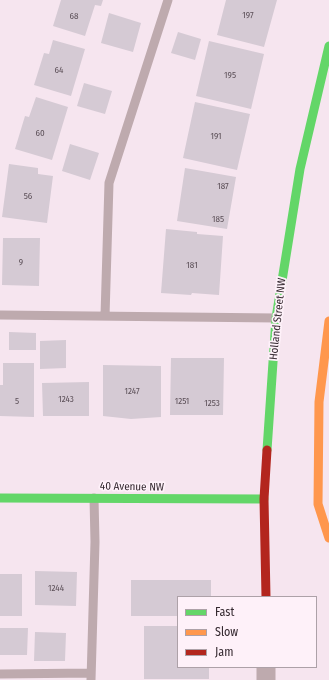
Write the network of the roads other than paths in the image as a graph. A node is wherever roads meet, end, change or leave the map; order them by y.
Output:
1 (168, 0) edge
2 (329, 46) edge
3 (0, 315) edge
4 (105, 316) junction
5 (276, 318) junction
6 (329, 321) edge
7 (0, 498) edge
8 (94, 498) junction
9 (264, 499) junction
10 (329, 538) edge
11 (266, 596) edge
12 (266, 668) edge
13 (0, 674) edge
14 (91, 677) edge
15 (266, 680) edge

1 - 4 lane
2 - 5 street, Holland Street NW
3 - 4 lane
4 - 5 lane
5 - 9 street, Holland Street NW
6 - 10 street
7 - 8 street, 40 Avenue NW
8 - 9 street, 40 Avenue NW
8 - 14 lane
9 - 11 street, Holland Street NW
12 - 15 street
13 - 14 lane

